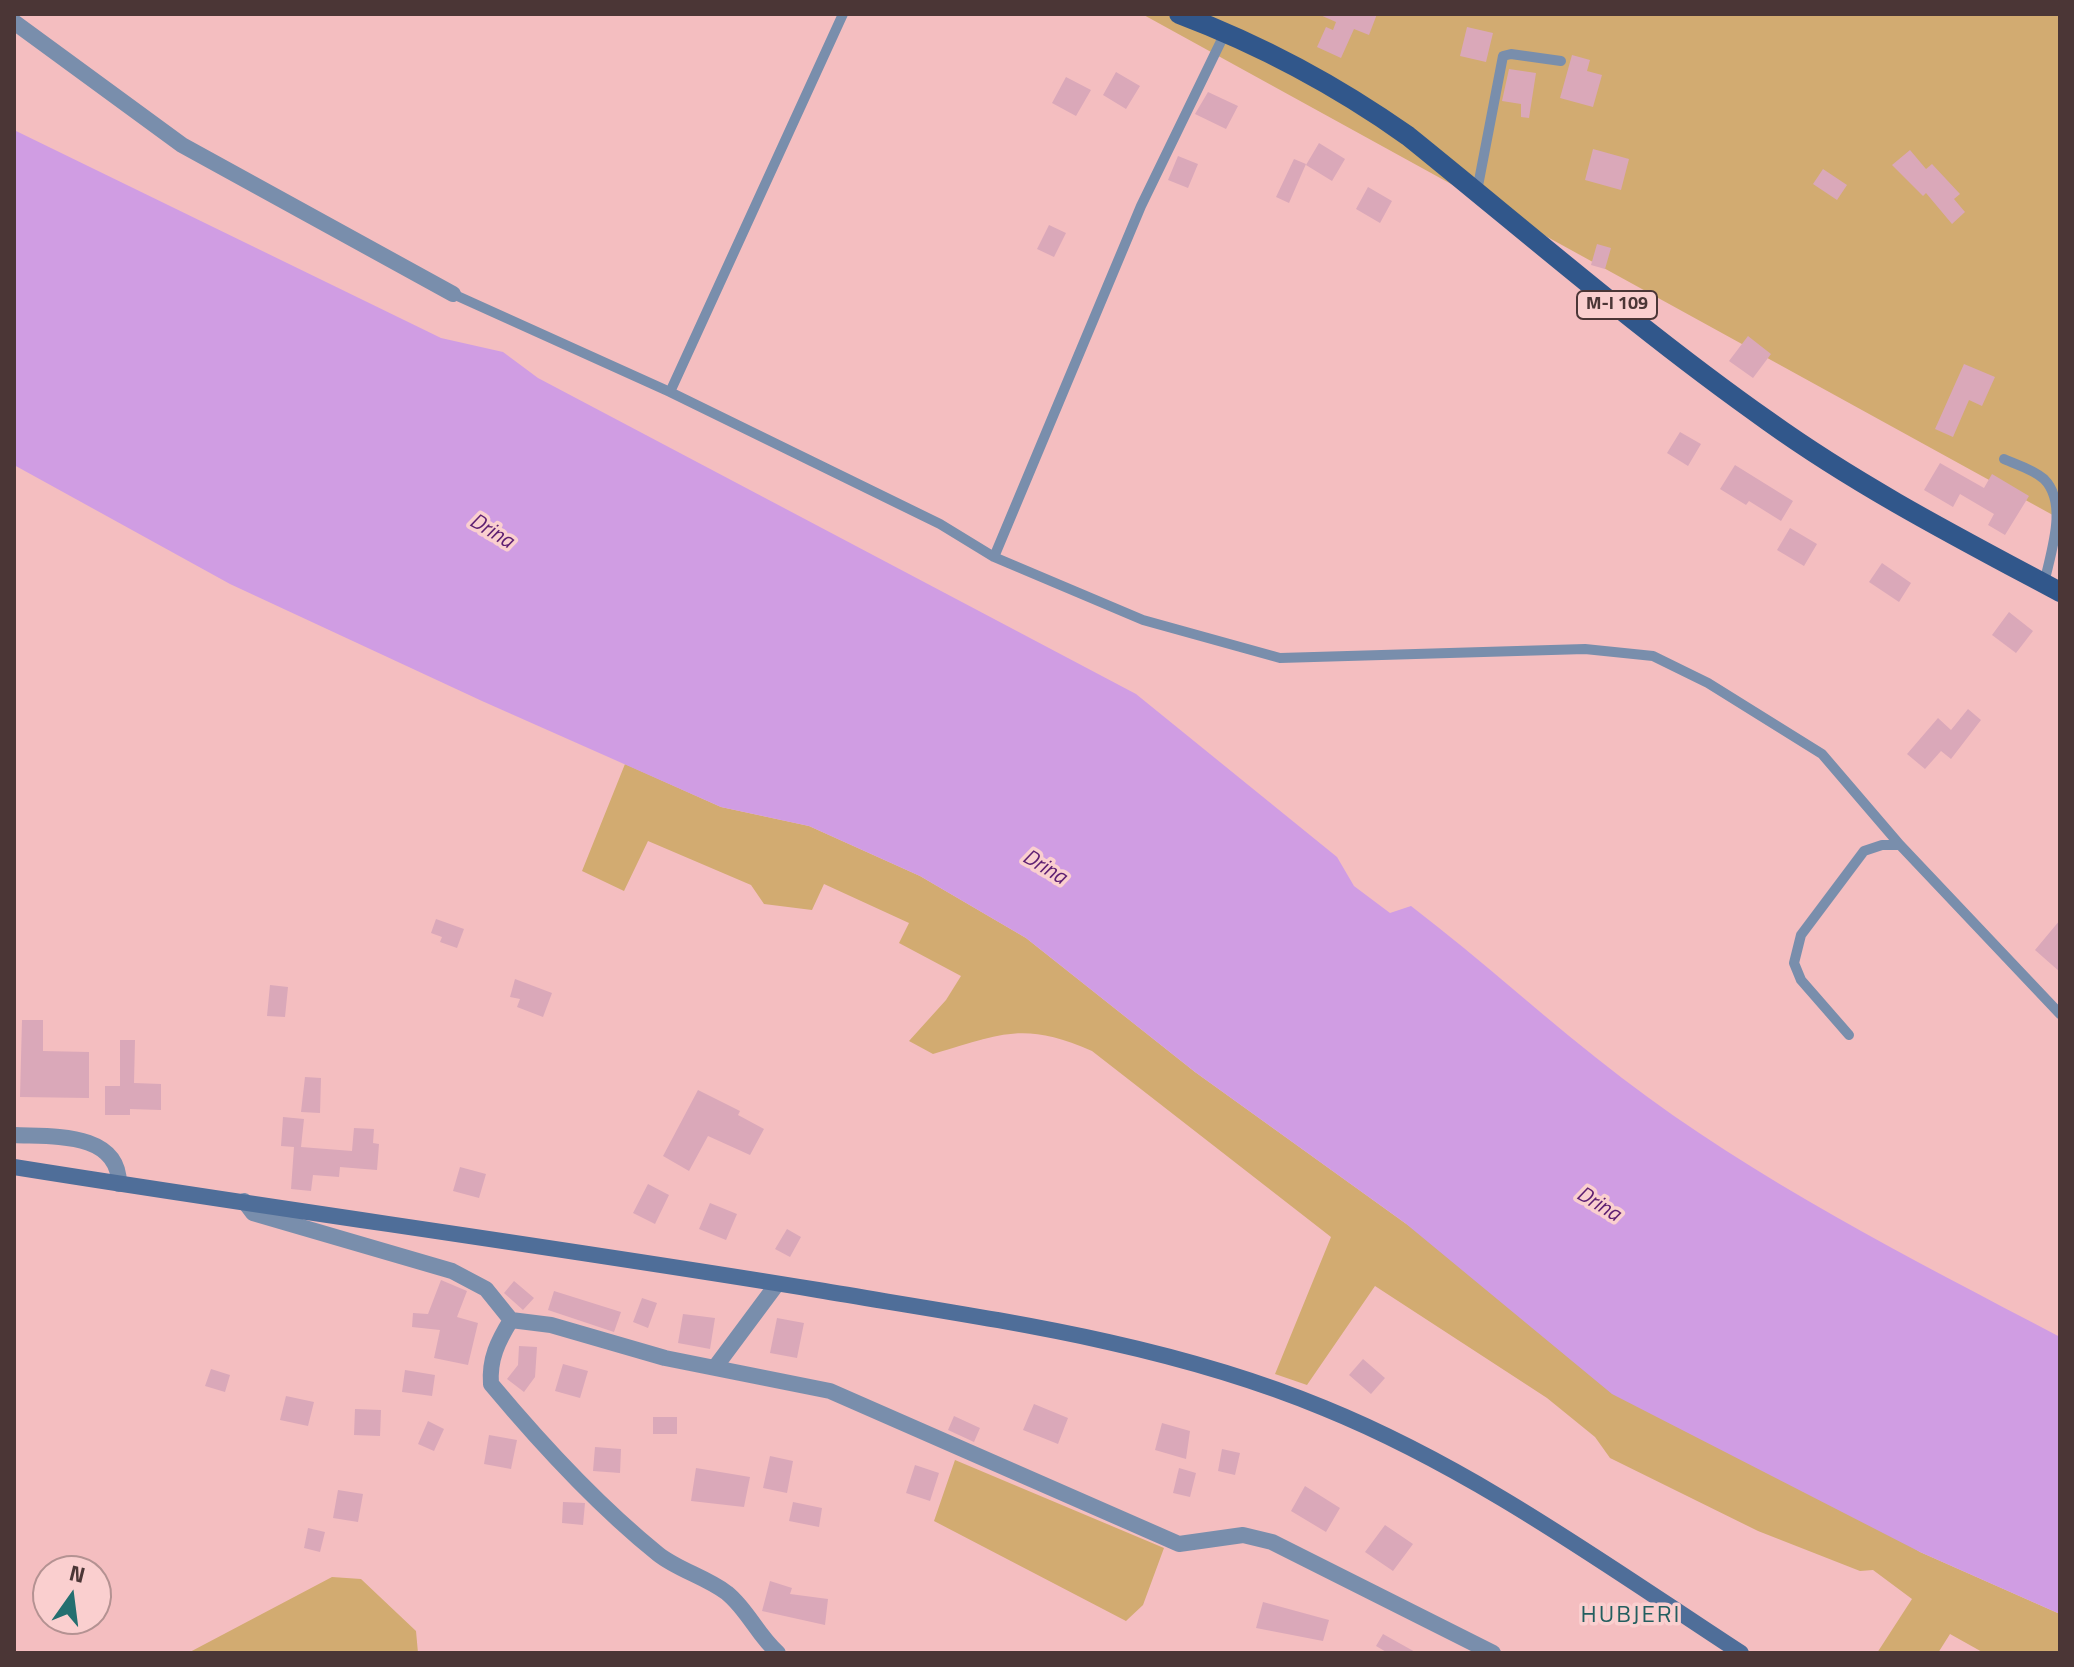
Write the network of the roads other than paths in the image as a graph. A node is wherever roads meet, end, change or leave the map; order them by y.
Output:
1 (843, 14) edge
2 (1179, 14) edge
3 (1207, 19) edge
4 (14, 22) edge
5 (1225, 33) junction
6 (1561, 61) dead end
7 (1477, 191) junction
8 (453, 294) joint
9 (670, 392) junction
10 (2004, 459) dead end
11 (994, 557) junction
12 (2052, 588) edge
13 (1900, 845) junction
14 (2060, 1014) edge
15 (1849, 1035) dead end
16 (14, 1135) edge
17 (14, 1167) edge
18 (119, 1184) junction
19 (244, 1201) junction
20 (777, 1284) junction
21 (511, 1320) junction
22 (716, 1366) junction
23 (778, 1653) edge
24 (1493, 1653) edge
25 (1741, 1653) edge

1 - 9 lane
2 - 3 main road, M-I 109
3 - 5 main road, M-I 109
4 - 8 street
5 - 7 main road, M-I 109
5 - 11 lane
6 - 7 lane
7 - 12 main road, M-I 109
8 - 9 lane
9 - 11 lane
10 - 12 lane
11 - 13 lane
13 - 14 lane
13 - 15 lane
16 - 18 street
17 - 18 street
18 - 19 street
19 - 20 street
19 - 21 street
20 - 22 street
20 - 25 street
21 - 22 street
21 - 23 street
22 - 24 street

